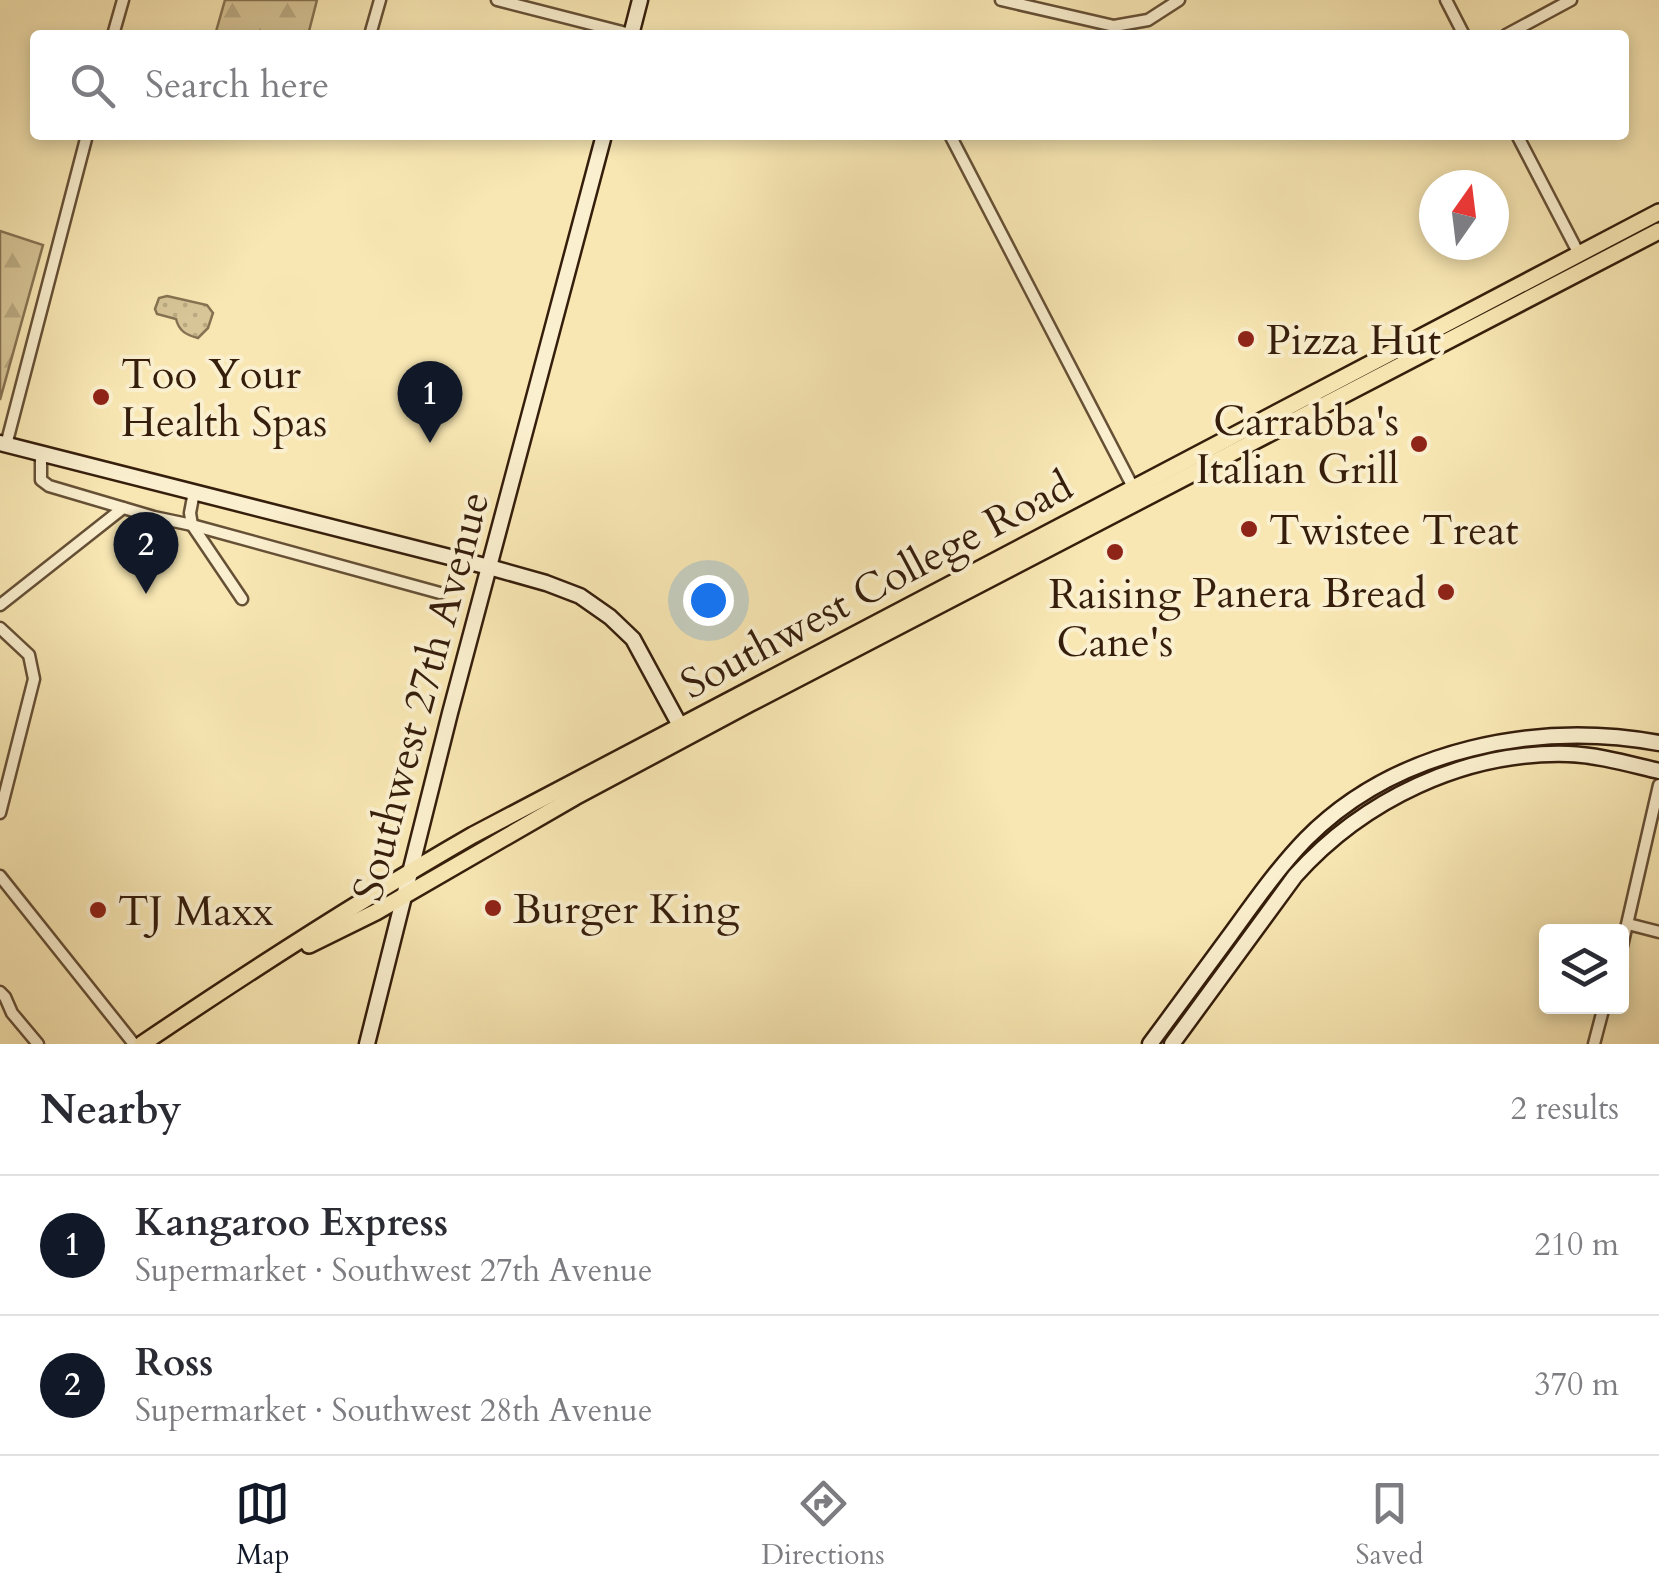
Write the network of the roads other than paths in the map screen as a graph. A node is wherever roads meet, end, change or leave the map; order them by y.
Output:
1 (123, 0) edge
2 (380, 0) edge
3 (497, 0) edge
4 (640, 0) edge
5 (1002, 0) edge
6 (1179, 0) edge
7 (1446, 0) edge
8 (1571, 0) edge
9 (115, 30) edge
10 (371, 30) edge
11 (613, 30) edge
12 (633, 30) edge
13 (1461, 30) edge
14 (1515, 30) edge
15 (87, 140) edge
16 (603, 140) edge
17 (953, 140) edge
18 (1520, 140) edge
19 (1659, 212) edge
20 (1659, 231) edge
21 (1579, 254) junction
22 (3, 444) edge
23 (41, 454) junction
24 (194, 492) junction
25 (1136, 494) junction
26 (122, 508) junction
27 (192, 525) junction
28 (489, 567) junction
29 (440, 593) dead end
30 (242, 599) dead end
31 (0, 606) edge
32 (0, 628) edge
33 (684, 732) junction
34 (1659, 743) edge
35 (1659, 771) edge
36 (1659, 785) edge
37 (0, 813) edge
38 (411, 869) junction
39 (0, 876) edge
40 (405, 894) junction
41 (1628, 924) edge
42 (1629, 924) edge
43 (1659, 932) edge
44 (0, 992) edge
45 (1602, 1014) edge
46 (38, 1044) edge
47 (134, 1044) edge
48 (142, 1044) edge
49 (154, 1044) edge
50 (367, 1044) edge
51 (1150, 1044) edge
52 (1172, 1044) edge
53 (1594, 1044) edge

1 - 9 street
2 - 10 street
3 - 11 street
4 - 12 main road
5 - 6 street
7 - 13 street
8 - 14 street
15 - 22 street
16 - 28 main road, Southwest 27th Avenue
17 - 25 street
18 - 21 street
19 - 21 main road, Southwest College Road
20 - 25 main road, Southwest College Road
21 - 25 main road, Southwest College Road
22 - 23 main road
23 - 24 main road
23 - 26 street
24 - 27 street
24 - 28 main road
25 - 33 main road, Southwest College Road
26 - 27 street
26 - 31 street
27 - 29 street
27 - 30 street
28 - 33 main road
28 - 38 main road, Southwest 27th Avenue
32 - 37 street
33 - 38 main road, Southwest College Road
33 - 40 main road, Southwest College Road
34 - 51 main road
35 - 52 main road
36 - 41 street
38 - 40 main road, Southwest 27th Avenue
38 - 48 main road, Southwest College Road
39 - 47 street
40 - 49 main road, Southwest College Road
40 - 50 main road, Southwest 27th Avenue
42 - 43 street
44 - 46 street
45 - 53 street

